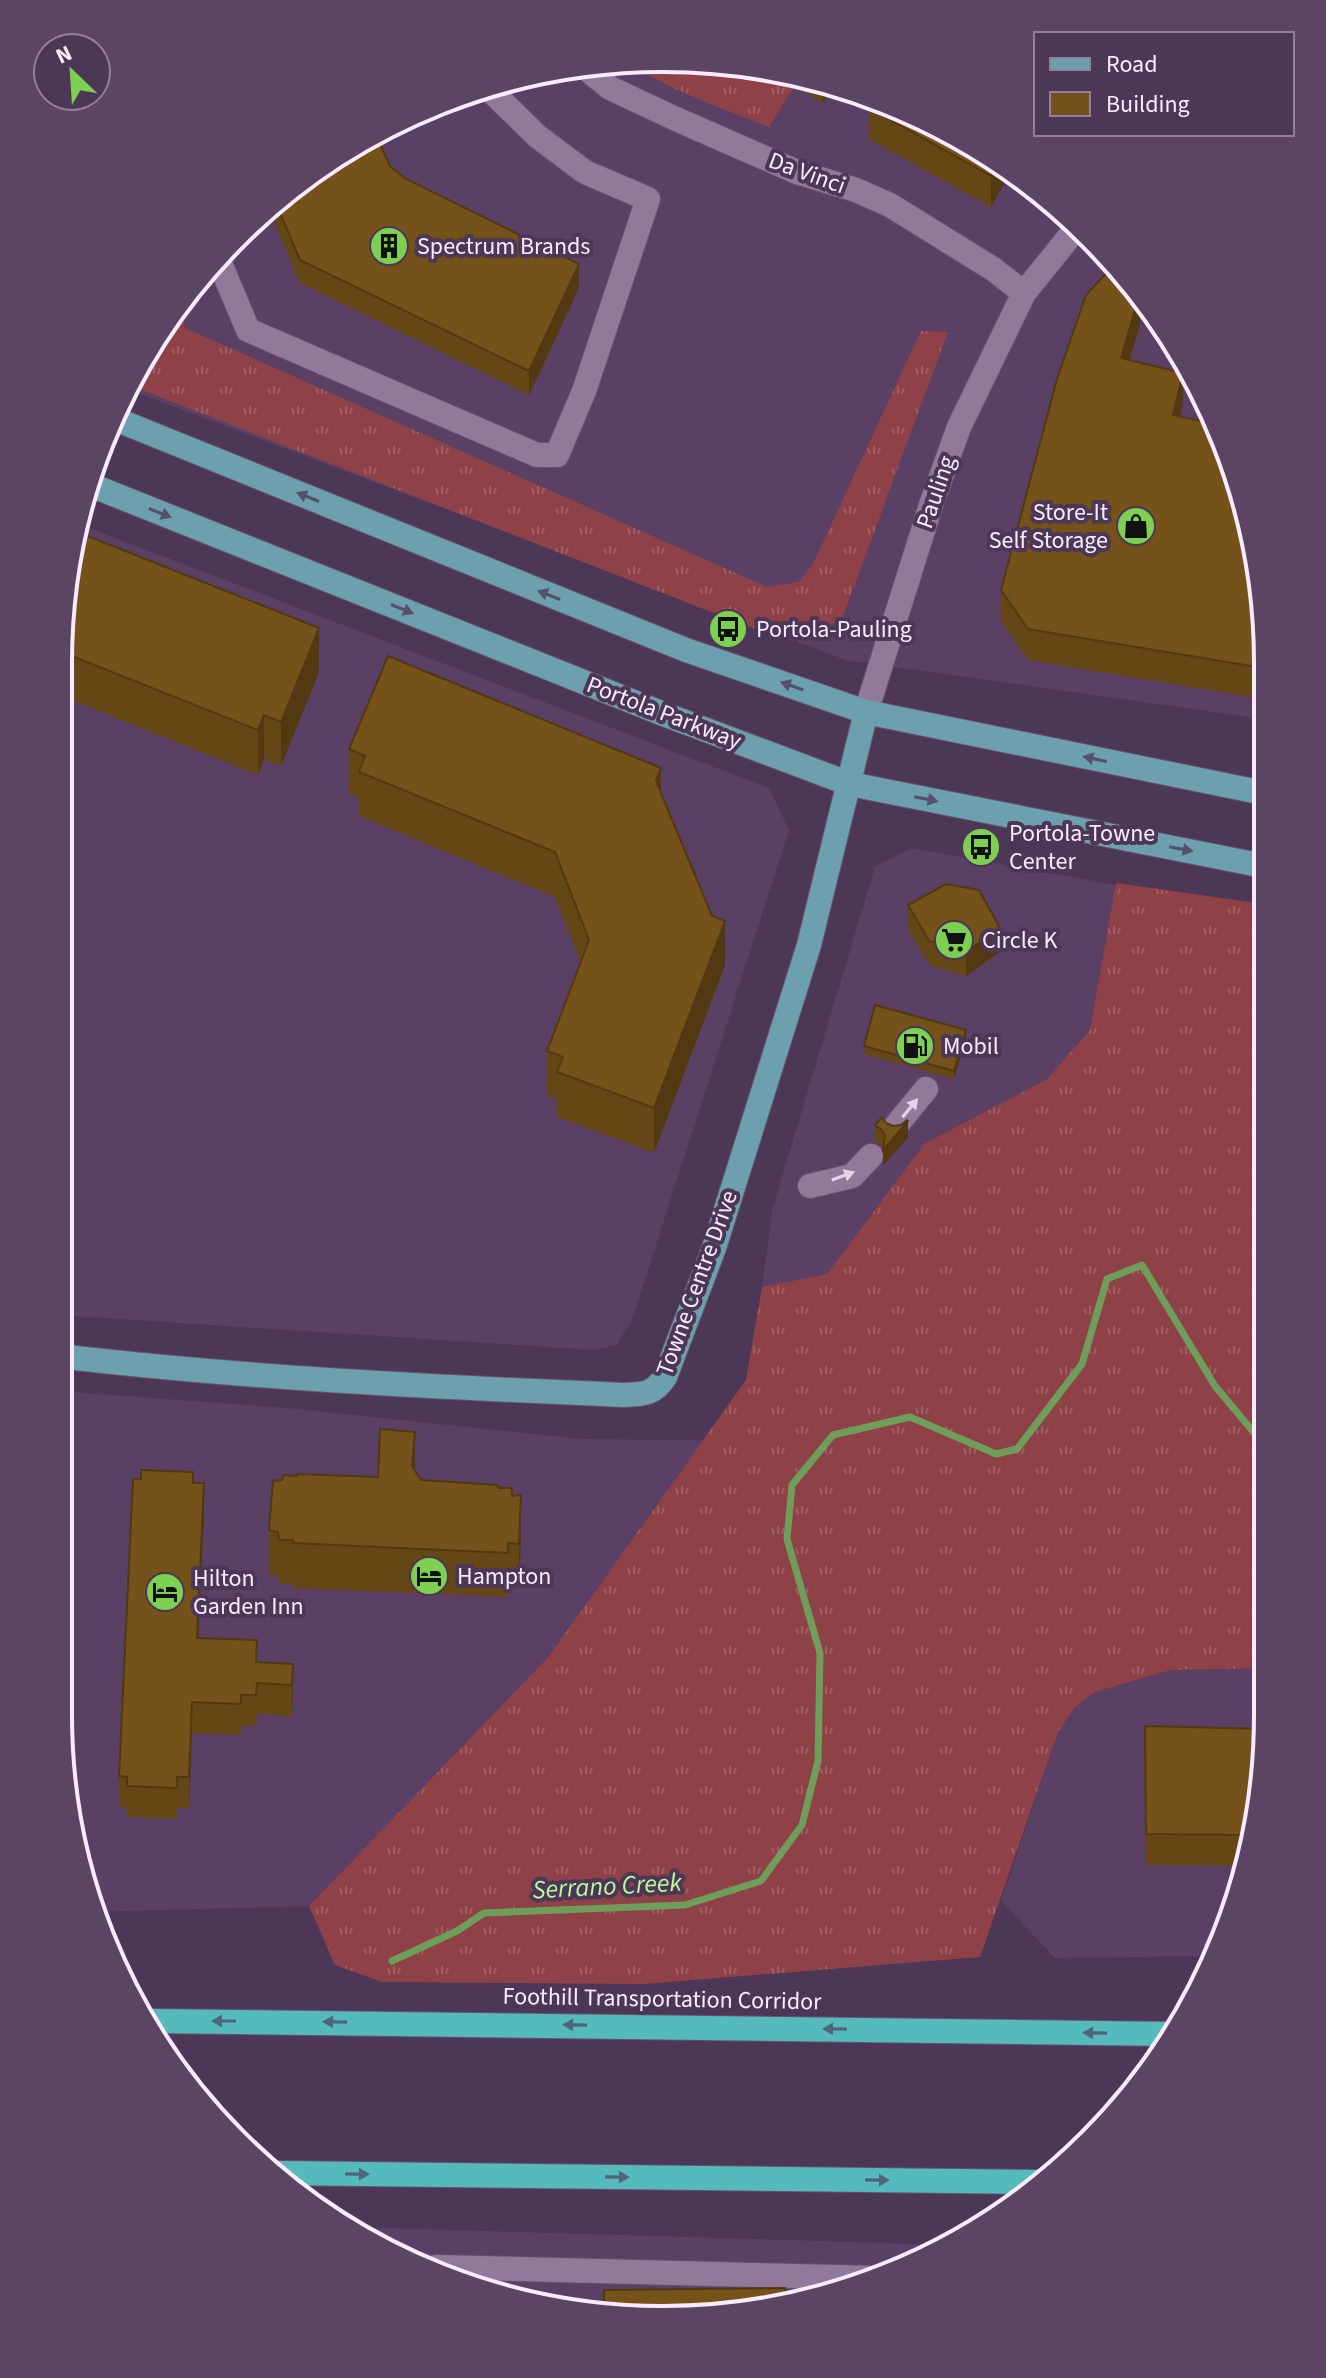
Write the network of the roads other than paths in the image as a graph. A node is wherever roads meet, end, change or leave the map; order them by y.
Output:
1 (595, 76) edge
2 (496, 96) edge
3 (1071, 235) edge
4 (223, 269) edge
5 (1024, 293) junction
6 (124, 422) edge
7 (98, 488) edge
8 (866, 712) junction
9 (850, 784) junction
10 (1254, 791) edge
11 (1254, 864) edge
12 (926, 1089) dead end
13 (895, 1127) edge
14 (871, 1156) dead end
15 (810, 1186) dead end
16 (72, 1357) edge
17 (158, 2021) edge
18 (1160, 2034) edge
19 (290, 2173) edge
20 (1026, 2182) edge
21 (454, 2268) edge
22 (830, 2282) edge

1 - 5 street, Da Vinci
2 - 4 street
3 - 5 street, Pauling
5 - 8 street, Pauling
8 -> 6 main road
7 -> 9 main road, Portola Parkway
8 - 9 main road, Pauling
10 -> 8 main road
9 -> 11 main road, Portola Parkway
9 - 16 main road, Towne Centre Drive
13 -> 12 street
15 -> 14 street
18 -> 17 highway, Foothill Transportation Corridor
19 -> 20 highway
21 - 22 street

